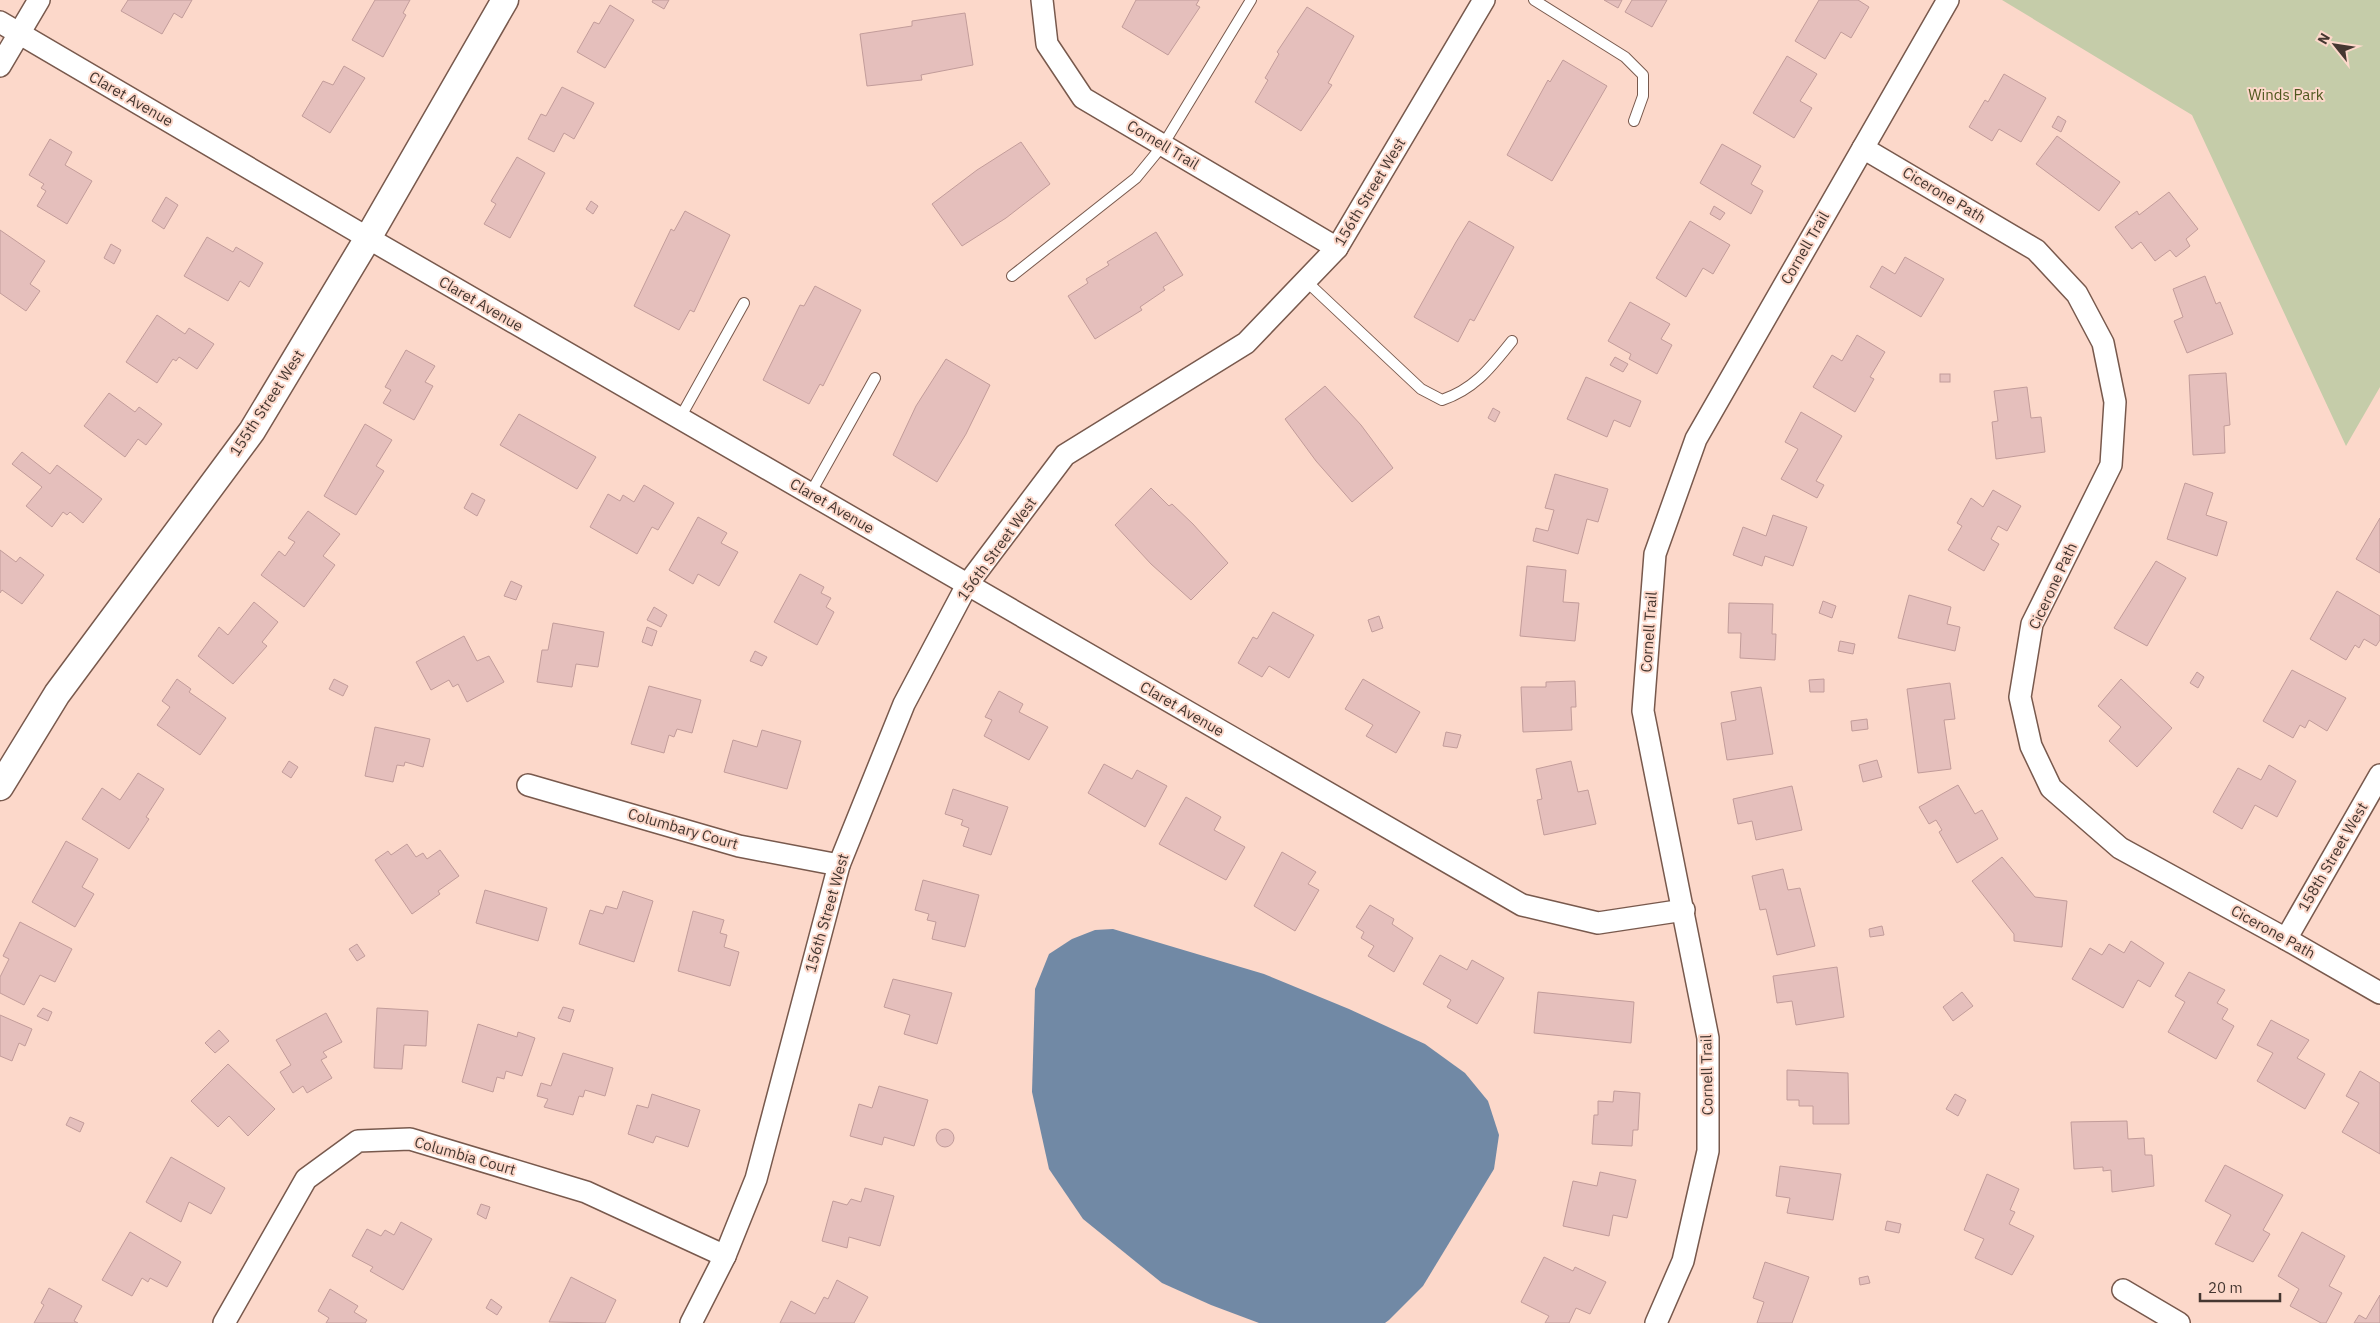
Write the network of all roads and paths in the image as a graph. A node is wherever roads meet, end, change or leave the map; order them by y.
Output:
1 (39, 0) edge
2 (505, 0) edge
3 (1042, 0) edge
4 (1250, 0) edge
5 (1484, 0) edge
6 (1534, 0) edge
7 (1948, 0) edge
8 (0, 22) edge
9 (20, 34) junction
10 (0, 66) edge
11 (1634, 121) dead end
12 (1163, 145) junction
13 (1863, 148) junction
14 (368, 238) junction
15 (1338, 248) junction
16 (1012, 276) dead end
17 (1306, 280) junction
18 (744, 303) dead end
19 (1512, 341) dead end
20 (875, 378) dead end
21 (680, 418) junction
22 (810, 494) junction
23 (967, 585) junction
24 (2380, 775) edge
25 (528, 785) dead end
26 (0, 788) edge
27 (839, 865) junction
28 (1684, 910) junction
29 (2286, 939) junction
30 (2380, 994) edge
31 (725, 1256) junction
32 (2123, 1290) dead end
33 (224, 1323) edge
34 (691, 1323) edge
35 (1656, 1323) edge
36 (2179, 1323) edge

1 - 9 street
2 - 14 street, 155th Street West
3 - 12 street, Cornell Trail
4 - 12 lane
5 - 15 street, 156th Street West
6 - 11 lane
7 - 13 street, Cornell Trail
8 - 9 street, Claret Avenue
9 - 10 street
9 - 14 street, Claret Avenue
12 - 15 street, Cornell Trail
12 - 16 lane
13 - 28 street, Cornell Trail
13 - 29 street, Cicerone Path
14 - 21 street, Claret Avenue
14 - 26 street, 155th Street West
15 - 17 street, 156th Street West
17 - 19 lane
17 - 23 street, 156th Street West
18 - 21 lane
20 - 22 lane
21 - 22 street, Claret Avenue
22 - 23 street, Claret Avenue
23 - 27 street, 156th Street West
23 - 28 street, Claret Avenue
24 - 29 street, 158th Street West
25 - 27 street, Columbary Court
27 - 31 street, 156th Street West
28 - 35 street, Cornell Trail
29 - 30 street, Cicerone Path
31 - 33 street, Columbia Court
31 - 34 street, 156th Street West
32 - 36 street

